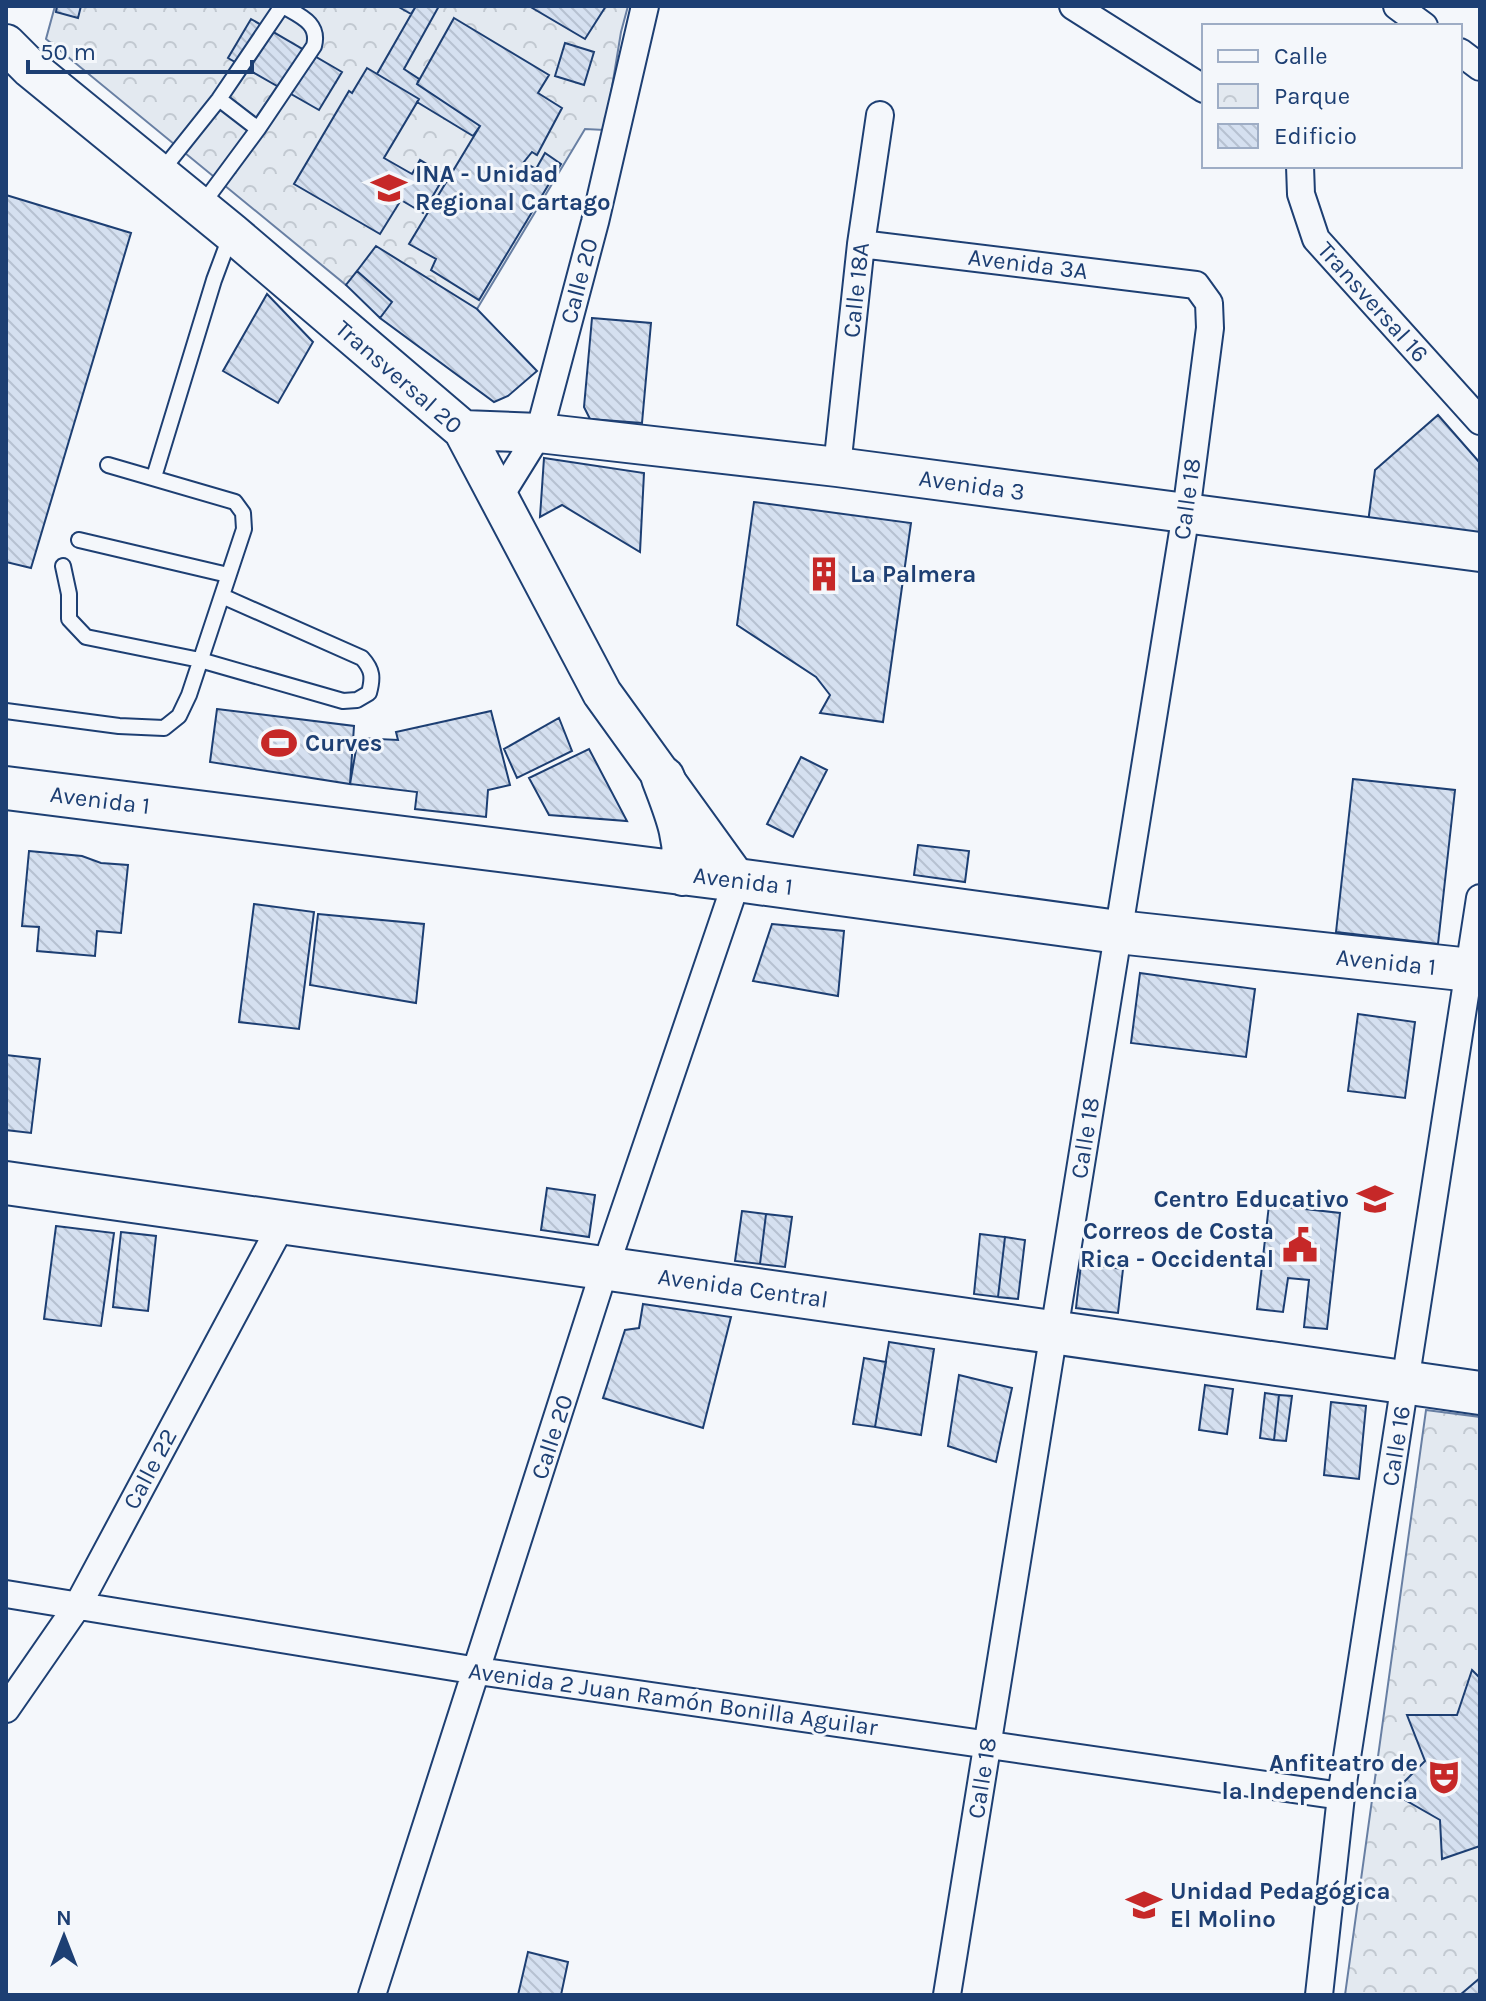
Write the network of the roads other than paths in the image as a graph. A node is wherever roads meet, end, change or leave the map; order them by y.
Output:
1 (282, 6) edge
2 (645, 6) edge
3 (1073, 6) edge
4 (1398, 12) edge
5 (1420, 24) edge
6 (6, 44) edge
7 (1462, 54) edge
8 (1480, 67) edge
9 (1202, 88) edge
10 (219, 99) junction
11 (880, 115) dead end
12 (258, 129) junction
13 (1300, 168) edge
14 (160, 173) junction
15 (200, 207) junction
16 (232, 233) junction
17 (861, 244) junction
18 (1196, 285) joint
19 (1480, 421) edge
20 (463, 430) junction
21 (539, 433) junction
22 (108, 465) dead end
23 (837, 467) junction
24 (154, 477) junction
25 (498, 499) junction
26 (1186, 513) junction
27 (79, 540) dead end
28 (1480, 552) edge
29 (63, 566) dead end
30 (228, 575) junction
31 (222, 596) junction
32 (200, 660) junction
33 (6, 711) edge
34 (663, 778) junction
35 (6, 788) edge
36 (683, 874) junction
37 (737, 880) junction
38 (1480, 898) edge
39 (1118, 932) junction
40 (1475, 971) edge
41 (6, 1183) edge
42 (283, 1222) junction
43 (605, 1268) junction
44 (1054, 1332) junction
45 (1406, 1382) junction
46 (1480, 1393) edge
47 (6, 1594) edge
48 (78, 1605) junction
49 (478, 1671) junction
50 (6, 1709) edge
51 (988, 1744) junction
52 (1341, 1796) junction
53 (372, 1995) edge
54 (947, 1995) edge
55 (1319, 1995) edge

1 - 10 lane
1 - 12 lane
2 - 21 street, Calle 20
3 - 9 street
4 - 5 street
6 - 14 street, Transversal 20
7 - 8 street
10 - 12 lane
10 - 14 lane
11 - 17 street, Calle 18A
12 - 15 lane
13 - 19 street, Transversal 16
14 - 15 street, Transversal 20
15 - 16 street, Transversal 20
16 - 20 street, Transversal 20
16 - 24 lane
17 - 18 street, Avenida 3A
17 - 23 street, Calle 18A
18 - 26 street, Calle 18
20 - 21 street, Avenida 3
20 - 25 street, Transversal 20
21 - 23 street, Avenida 3
21 - 25 street, Calle 20
22 - 24 lane
23 - 26 street, Avenida 3
24 - 30 lane
25 - 34 street, Transversal 20
26 - 28 street, Avenida 3
26 - 39 street, Calle 18
27 - 30 lane
29 - 32 lane
30 - 31 lane
31 - 32 lane
31 - 32 lane
32 - 33 lane
34 - 36 main road
34 - 37 street, Transversal 20
35 - 36 main road, Avenida 1
36 - 37 main road, Avenida 1
37 - 39 main road, Avenida 1
37 - 43 street, Calle 20
38 - 40 street, Calle 16
39 - 40 main road, Avenida 1
39 - 44 street, Calle 18
40 - 45 street, Calle 16
41 - 42 main road, Avenida Central
42 - 43 main road, Avenida Central
42 - 48 street, Calle 22
43 - 44 main road, Avenida Central
43 - 49 street, Calle 20
44 - 45 main road, Avenida Central
44 - 51 street, Calle 18
45 - 46 main road, Avenida Central
45 - 52 street, Calle 16
47 - 48 street, Avenida 2 Juan Ramón Bonilla Aguilar
48 - 49 street, Avenida 2 Juan Ramón Bonilla Aguilar
48 - 50 street, Calle 22
49 - 51 street, Avenida 2 Juan Ramón Bonilla Aguilar
49 - 53 street, Calle 20
51 - 52 street, Avenida 2 Juan Ramón Bonilla Aguilar
51 - 54 street, Calle 18
52 - 55 street, Calle 16

